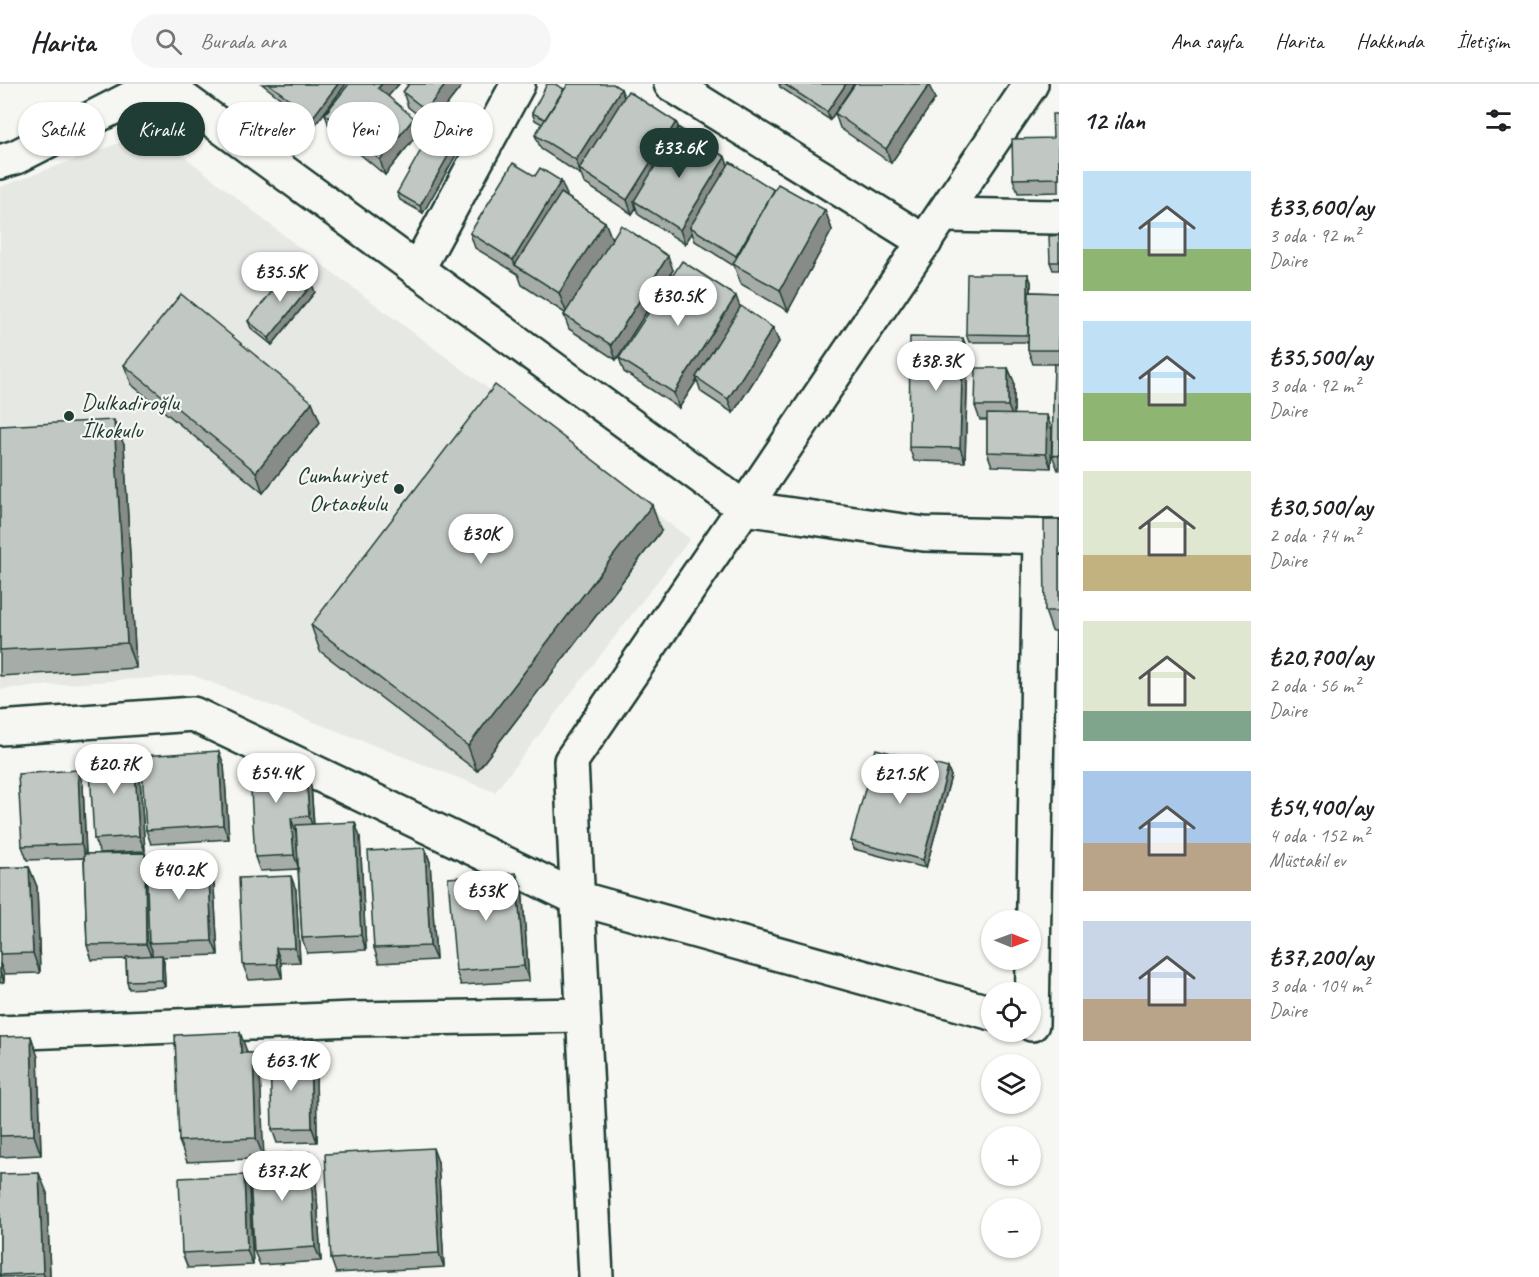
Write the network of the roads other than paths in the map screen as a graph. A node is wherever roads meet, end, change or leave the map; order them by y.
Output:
1 (161, 84) edge
2 (518, 84) edge
3 (671, 84) edge
4 (1031, 84) edge
5 (0, 162) edge
6 (943, 214) junction
7 (1059, 217) edge
8 (924, 242) junction
9 (417, 270) junction
10 (744, 508) junction
11 (1049, 537) edge
12 (0, 728) edge
13 (577, 898) junction
14 (1041, 982) edge
15 (981, 1010) edge
16 (582, 1015) junction
17 (0, 1033) edge
18 (596, 1277) edge

1 - 5 street
1 - 9 street
2 - 9 street
3 - 8 street
4 - 6 street
6 - 7 street
6 - 8 street
8 - 10 street
9 - 10 street
10 - 11 street
10 - 13 street
11 - 14 street
12 - 13 street
13 - 15 street
13 - 16 street
16 - 17 street
16 - 18 street

